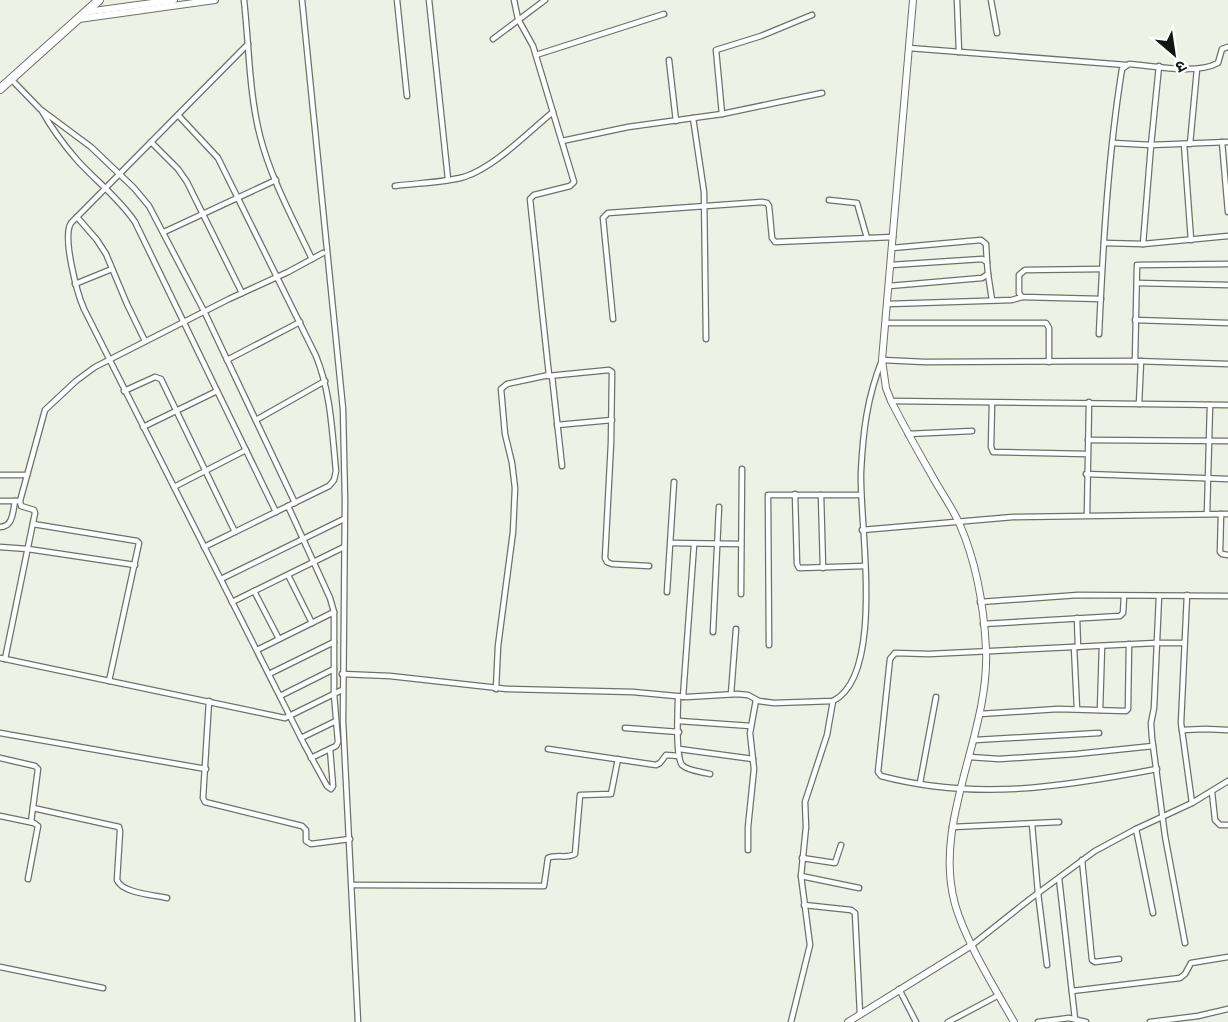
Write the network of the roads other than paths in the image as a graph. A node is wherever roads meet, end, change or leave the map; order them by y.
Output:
1 (99, 0) edge
2 (174, 0) edge
3 (215, 0) edge
4 (244, 0) edge
5 (302, 0) edge
6 (397, 0) edge
7 (429, 0) edge
8 (514, 0) edge
9 (546, 0) edge
10 (913, 0) edge
11 (957, 0) edge
12 (991, 0) edge
13 (664, 15) dead end
14 (812, 15) dead end
15 (81, 16) junction
16 (518, 19) junction
17 (997, 33) dead end
18 (493, 39) dead end
19 (249, 44) junction
20 (1228, 47) edge
21 (909, 48) junction
22 (959, 52) junction
23 (536, 55) junction
24 (669, 60) dead end
25 (1126, 65) junction
26 (1159, 66) junction
27 (1197, 69) junction
28 (11, 79) junction
29 (0, 89) edge
30 (822, 93) dead end
31 (407, 96) dead end
32 (40, 109) junction
33 (553, 112) junction
34 (722, 114) junction
35 (178, 115) junction
36 (693, 118) junction
37 (676, 121) junction
38 (562, 141) junction
39 (151, 142) junction
40 (1225, 142) edge
41 (1113, 143) junction
42 (1187, 144) junction
43 (1151, 145) junction
44 (119, 174) junction
45 (448, 179) junction
46 (276, 180) junction
47 (395, 186) dead end
48 (105, 188) junction
49 (239, 198) junction
50 (829, 200) dead end
51 (704, 206) junction
52 (1228, 212) edge
53 (203, 215) junction
54 (77, 217) junction
55 (164, 232) junction
56 (1228, 236) edge
57 (893, 237) junction
58 (867, 238) junction
59 (1191, 240) junction
60 (1104, 243) junction
61 (1143, 244) junction
62 (892, 248) junction
63 (323, 253) dead end
64 (312, 259) junction
65 (987, 262) junction
66 (1228, 264) edge
67 (891, 265) junction
68 (112, 268) junction
69 (1102, 269) junction
70 (988, 274) junction
71 (277, 277) junction
72 (1137, 283) junction
73 (75, 284) junction
74 (1228, 285) edge
75 (889, 286) junction
76 (242, 293) junction
77 (1022, 297) junction
78 (1101, 299) junction
79 (992, 300) junction
80 (888, 303) junction
81 (204, 311) junction
82 (613, 319) dead end
83 (1135, 320) junction
84 (183, 322) junction
85 (300, 322) junction
86 (885, 322) junction
87 (1228, 323) edge
88 (1099, 334) dead end
89 (706, 339) dead end
90 (145, 341) junction
91 (108, 360) junction
92 (227, 360) junction
93 (882, 360) junction
94 (1135, 361) junction
95 (1141, 361) junction
96 (1049, 362) junction
97 (1228, 364) edge
98 (550, 376) junction
99 (325, 381) junction
100 (124, 391) junction
101 (217, 391) junction
102 (891, 401) junction
103 (1089, 402) junction
104 (992, 403) junction
105 (1139, 404) junction
106 (1210, 405) junction
107 (1228, 405) edge
108 (176, 411) junction
109 (256, 420) junction
110 (612, 420) junction
111 (557, 425) junction
112 (143, 427) junction
113 (972, 431) dead end
114 (908, 434) junction
115 (1088, 440) junction
116 (1209, 441) junction
117 (1228, 441) edge
118 (246, 450) junction
119 (1088, 454) junction
120 (562, 466) dead end
121 (742, 469) dead end
122 (205, 471) junction
123 (1086, 474) junction
124 (0, 475) edge
125 (27, 475) junction
126 (1207, 479) junction
127 (1228, 479) edge
128 (674, 482) dead end
129 (174, 487) junction
130 (795, 494) junction
131 (821, 495) junction
132 (861, 495) junction
133 (0, 501) edge
134 (18, 501) junction
135 (295, 502) junction
136 (288, 506) junction
137 (719, 507) dead end
138 (276, 512) junction
139 (1228, 513) edge
140 (1208, 514) junction
141 (1221, 514) junction
142 (1087, 515) junction
143 (344, 519) junction
144 (959, 522) junction
145 (33, 524) junction
146 (0, 527) edge
147 (862, 530) junction
148 (235, 532) junction
149 (303, 538) junction
150 (671, 543) junction
151 (694, 544) junction
152 (741, 544) junction
153 (717, 545) junction
154 (0, 547) edge
155 (204, 547) junction
156 (344, 547) junction
157 (28, 549) junction
158 (1228, 555) edge
159 (314, 562) junction
160 (135, 565) junction
161 (649, 566) dead end
162 (865, 566) junction
163 (823, 567) junction
164 (288, 574) junction
165 (221, 579) junction
166 (254, 591) junction
167 (667, 592) dead end
168 (741, 594) dead end
169 (1187, 595) junction
170 (1124, 596) junction
171 (1159, 596) junction
172 (1228, 596) edge
173 (232, 602) junction
174 (980, 602) junction
175 (334, 612) junction
176 (1077, 618) junction
177 (312, 623) junction
178 (984, 624) junction
179 (736, 629) dead end
180 (713, 632) dead end
181 (279, 639) junction
182 (334, 642) junction
183 (1156, 643) junction
184 (1130, 644) junction
185 (1184, 644) junction
186 (768, 645) dead end
187 (1102, 646) junction
188 (1076, 647) junction
189 (257, 651) junction
190 (986, 651) junction
191 (3, 658) edge
192 (334, 669) junction
193 (269, 674) junction
194 (342, 674) junction
195 (109, 681) junction
196 (496, 688) junction
197 (342, 690) junction
198 (334, 694) junction
199 (731, 694) junction
200 (280, 696) junction
201 (681, 697) junction
202 (936, 697) dead end
203 (756, 700) junction
204 (208, 701) junction
205 (832, 701) junction
206 (1077, 709) junction
207 (1100, 710) junction
208 (980, 714) junction
209 (290, 716) junction
210 (336, 721) junction
211 (679, 721) junction
212 (751, 726) junction
213 (625, 728) dead end
214 (1182, 730) junction
215 (1228, 730) edge
216 (679, 732) junction
217 (0, 733) edge
218 (1100, 733) dead end
219 (301, 738) junction
220 (975, 740) junction
221 (1153, 746) junction
222 (330, 749) junction
223 (548, 749) dead end
224 (679, 749) junction
225 (680, 756) junction
226 (970, 757) junction
227 (0, 758) edge
228 (312, 758) junction
229 (618, 759) junction
230 (753, 759) junction
231 (206, 769) junction
232 (1157, 769) junction
233 (710, 774) dead end
234 (1228, 781) edge
235 (921, 783) junction
236 (961, 790) junction
237 (1212, 792) junction
238 (1192, 803) junction
239 (33, 808) junction
240 (0, 816) edge
241 (1163, 817) junction
242 (31, 822) junction
243 (1059, 822) dead end
244 (1032, 824) junction
245 (1228, 825) edge
246 (952, 827) junction
247 (1136, 829) junction
248 (350, 839) junction
249 (841, 845) dead end
250 (748, 850) dead end
251 (802, 858) junction
252 (1082, 860) junction
253 (801, 876) junction
254 (1059, 878) junction
255 (28, 879) dead end
256 (352, 885) junction
257 (859, 888) dead end
258 (1038, 893) junction
259 (167, 898) dead end
260 (804, 905) junction
261 (1153, 913) dead end
262 (1185, 943) dead end
263 (972, 945) junction
264 (1228, 957) edge
265 (1119, 959) dead end
266 (1047, 965) dead end
267 (0, 967) edge
268 (103, 988) dead end
269 (899, 989) junction
270 (1072, 991) junction
271 (999, 995) junction
272 (1228, 1009) edge
273 (1211, 1013) junction
274 (860, 1014) junction
275 (1075, 1019) junction
276 (358, 1022) edge
277 (791, 1022) edge
278 (848, 1022) edge
279 (916, 1022) edge
280 (948, 1022) edge
281 (1014, 1022) edge
282 (1038, 1022) edge
283 (1086, 1022) edge
284 (1150, 1022) edge
285 (1212, 1022) edge

1 - 15 highway
2 - 15 street
3 - 15 street
4 - 19 street
5 - 143 street
6 - 31 street
7 - 45 street
8 - 16 street
9 - 16 street
10 - 21 street
11 - 22 street
12 - 17 street
13 - 23 street
14 - 34 street
15 - 28 highway
16 - 18 street
16 - 23 street
19 - 35 street
19 - 46 street
20 - 27 street
21 - 22 street
21 - 57 street
22 - 25 street
23 - 33 street
24 - 37 street
25 - 26 street
25 - 41 street
26 - 27 street
26 - 43 street
27 - 42 street
28 - 29 highway
28 - 32 street
30 - 34 street
32 - 44 street
32 - 48 street
33 - 38 street
33 - 45 street
34 - 36 street
35 - 39 street
35 - 49 street
36 - 37 street
36 - 51 street
37 - 38 street
38 - 98 street
39 - 44 street
39 - 53 street
40 - 42 street
40 - 52 street
41 - 43 street
41 - 60 street
42 - 43 street
42 - 59 street
43 - 61 street
44 - 48 street
44 - 55 street
45 - 47 street
46 - 49 street
46 - 64 street
48 - 54 street
48 - 84 street
49 - 53 street
49 - 71 street
50 - 58 street
51 - 58 street
51 - 82 street
51 - 89 street
53 - 55 street
53 - 76 street
54 - 68 street
54 - 73 street
55 - 81 street
56 - 59 street
57 - 58 street
57 - 62 street
59 - 61 street
60 - 61 street
60 - 69 street
62 - 65 street
62 - 67 street
63 - 64 street
64 - 71 street
65 - 67 street
65 - 70 street
66 - 72 street
67 - 75 street
68 - 73 street
68 - 90 street
69 - 77 street
69 - 78 street
70 - 75 street
70 - 79 street
71 - 76 street
71 - 85 street
72 - 74 street
72 - 83 street
73 - 91 street
75 - 80 street
76 - 81 street
77 - 78 street
77 - 79 street
78 - 88 street
79 - 80 street
80 - 86 street
81 - 84 street
81 - 92 street
83 - 87 street
83 - 94 street
84 - 90 street
84 - 101 street
85 - 92 street
85 - 99 street
86 - 93 street
86 - 96 street
90 - 91 street
91 - 100 street
91 - 125 street
92 - 109 street
93 - 96 street
93 - 102 street
93 - 132 street
94 - 95 street
94 - 96 street
95 - 97 street
95 - 105 street
98 - 110 street
98 - 111 street
98 - 196 street
99 - 109 street
99 - 135 street
100 - 108 street
100 - 112 street
101 - 108 street
101 - 118 street
102 - 104 street
102 - 114 street
103 - 104 street
103 - 105 street
103 - 115 street
104 - 119 street
105 - 106 street
106 - 107 street
106 - 116 street
108 - 112 street
108 - 122 street
109 - 135 street
110 - 111 street
110 - 161 street
111 - 120 street
112 - 129 street
113 - 114 street
114 - 144 street
115 - 116 street
115 - 119 street
116 - 117 street
116 - 126 street
118 - 122 street
118 - 138 street
119 - 123 street
121 - 152 street
122 - 129 street
122 - 148 street
123 - 126 street
123 - 142 street
124 - 125 street
125 - 134 street
126 - 127 street
126 - 140 street
128 - 150 street
129 - 155 street
130 - 131 street
130 - 163 street
130 - 186 street
131 - 132 street
131 - 163 street
132 - 147 street
133 - 134 street
134 - 145 street
134 - 146 street
135 - 136 street
136 - 138 street
136 - 149 street
137 - 153 street
138 - 148 street
139 - 141 street
140 - 141 street
140 - 142 street
141 - 158 street
142 - 144 street
143 - 149 street
143 - 156 street
144 - 147 street
144 - 174 street
145 - 157 street
145 - 160 street
147 - 162 street
148 - 155 street
149 - 159 street
149 - 165 street
150 - 151 street
150 - 167 street
151 - 153 street
151 - 201 street
152 - 153 street
152 - 168 street
153 - 180 street
154 - 157 street
155 - 165 street
156 - 159 street
156 - 194 street
157 - 160 street
157 - 191 street
159 - 164 street
159 - 175 street
160 - 195 street
162 - 163 street
162 - 205 street
164 - 166 street
164 - 177 street
165 - 173 street
166 - 173 street
166 - 181 street
169 - 171 street
169 - 172 street
169 - 185 street
170 - 171 street
170 - 174 street
170 - 176 street
171 - 183 street
173 - 189 street
174 - 178 street
175 - 177 street
175 - 182 street
176 - 178 street
176 - 188 street
177 - 181 street
178 - 190 street
179 - 199 street
181 - 189 street
182 - 192 street
182 - 193 street
183 - 184 street
183 - 185 street
183 - 221 street
184 - 187 street
184 - 207 street
185 - 214 street
187 - 188 street
187 - 207 street
188 - 190 street
188 - 206 street
189 - 193 street
190 - 208 street
190 - 235 street
191 - 195 street
192 - 198 street
192 - 200 street
193 - 200 street
194 - 196 street
194 - 197 street
195 - 204 street
196 - 201 street
197 - 198 street
197 - 248 street
198 - 209 street
198 - 210 street
199 - 201 street
199 - 203 street
200 - 209 street
201 - 211 street
202 - 235 street
203 - 205 street
203 - 212 street
204 - 209 street
204 - 231 street
205 - 251 street
206 - 207 street
206 - 208 street
208 - 220 street
209 - 219 street
210 - 219 street
210 - 222 street
211 - 212 street
211 - 216 street
212 - 230 street
213 - 216 street
214 - 215 street
214 - 238 street
216 - 224 street
217 - 231 street
218 - 220 street
219 - 228 street
220 - 226 street
221 - 226 street
221 - 232 street
222 - 228 street
222 - 228 street
223 - 229 street
224 - 225 street
224 - 230 street
225 - 229 street
225 - 233 street
226 - 236 street
227 - 239 street
229 - 256 street
230 - 250 street
231 - 248 street
232 - 236 street
232 - 241 street
234 - 237 street
235 - 236 street
236 - 246 street
237 - 238 street
237 - 245 street
238 - 241 street
239 - 242 street
239 - 259 street
240 - 242 street
241 - 247 street
241 - 262 street
242 - 255 street
243 - 244 street
244 - 246 street
244 - 258 street
246 - 263 street
247 - 252 street
247 - 261 street
248 - 256 street
249 - 251 street
251 - 253 street
252 - 254 street
252 - 265 street
253 - 257 street
253 - 260 street
254 - 258 street
254 - 270 street
256 - 276 street
258 - 263 street
258 - 266 street
260 - 274 street
260 - 277 street
263 - 269 street
263 - 271 street
264 - 270 street
267 - 268 street
269 - 274 street
269 - 279 street
270 - 275 street
271 - 280 street
271 - 281 street
272 - 273 street
273 - 284 street
273 - 285 street
274 - 278 street
275 - 282 street
275 - 283 street

